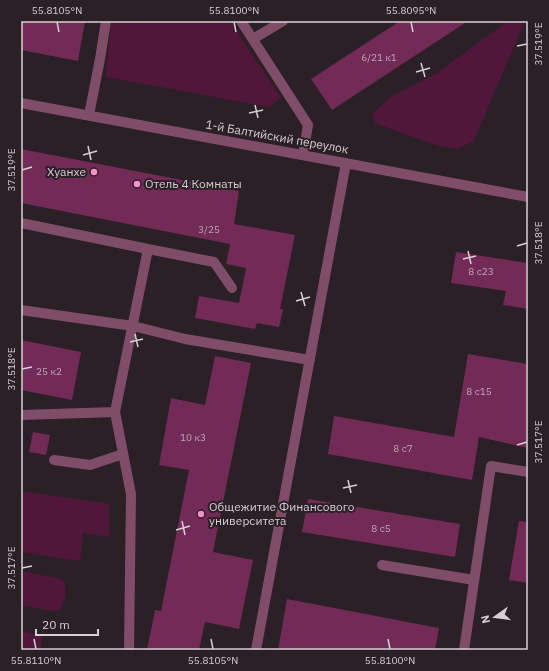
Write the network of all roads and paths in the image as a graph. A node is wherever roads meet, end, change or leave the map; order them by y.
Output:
1 (106, 21) edge
2 (241, 21) edge
3 (282, 21) edge
4 (253, 39) junction
5 (21, 103) edge
6 (89, 115) junction
7 (303, 155) junction
8 (346, 163) junction
9 (528, 197) edge
10 (21, 223) edge
11 (148, 249) junction
12 (232, 288) dead end
13 (21, 310) edge
14 (133, 326) junction
15 (310, 360) junction
16 (115, 412) junction
17 (21, 415) edge
18 (123, 454) junction
19 (54, 460) dead end
20 (528, 472) edge
21 (382, 564) dead end
22 (474, 580) junction
23 (129, 650) edge
24 (256, 650) edge
25 (464, 650) edge

1 - 6 street
2 - 4 street
3 - 4 street
4 - 7 street
5 - 6 street, 1-й Балтийский переулок
6 - 7 street, 1-й Балтийский переулок
7 - 8 street, 1-й Балтийский переулок
8 - 9 street, 1-й Балтийский переулок
8 - 15 street
10 - 11 street
11 - 12 street
11 - 14 street
13 - 14 street
14 - 15 street
14 - 16 street
15 - 24 street
16 - 17 street
16 - 18 street
18 - 19 street
18 - 23 street
20 - 22 street
21 - 22 street
22 - 25 street

